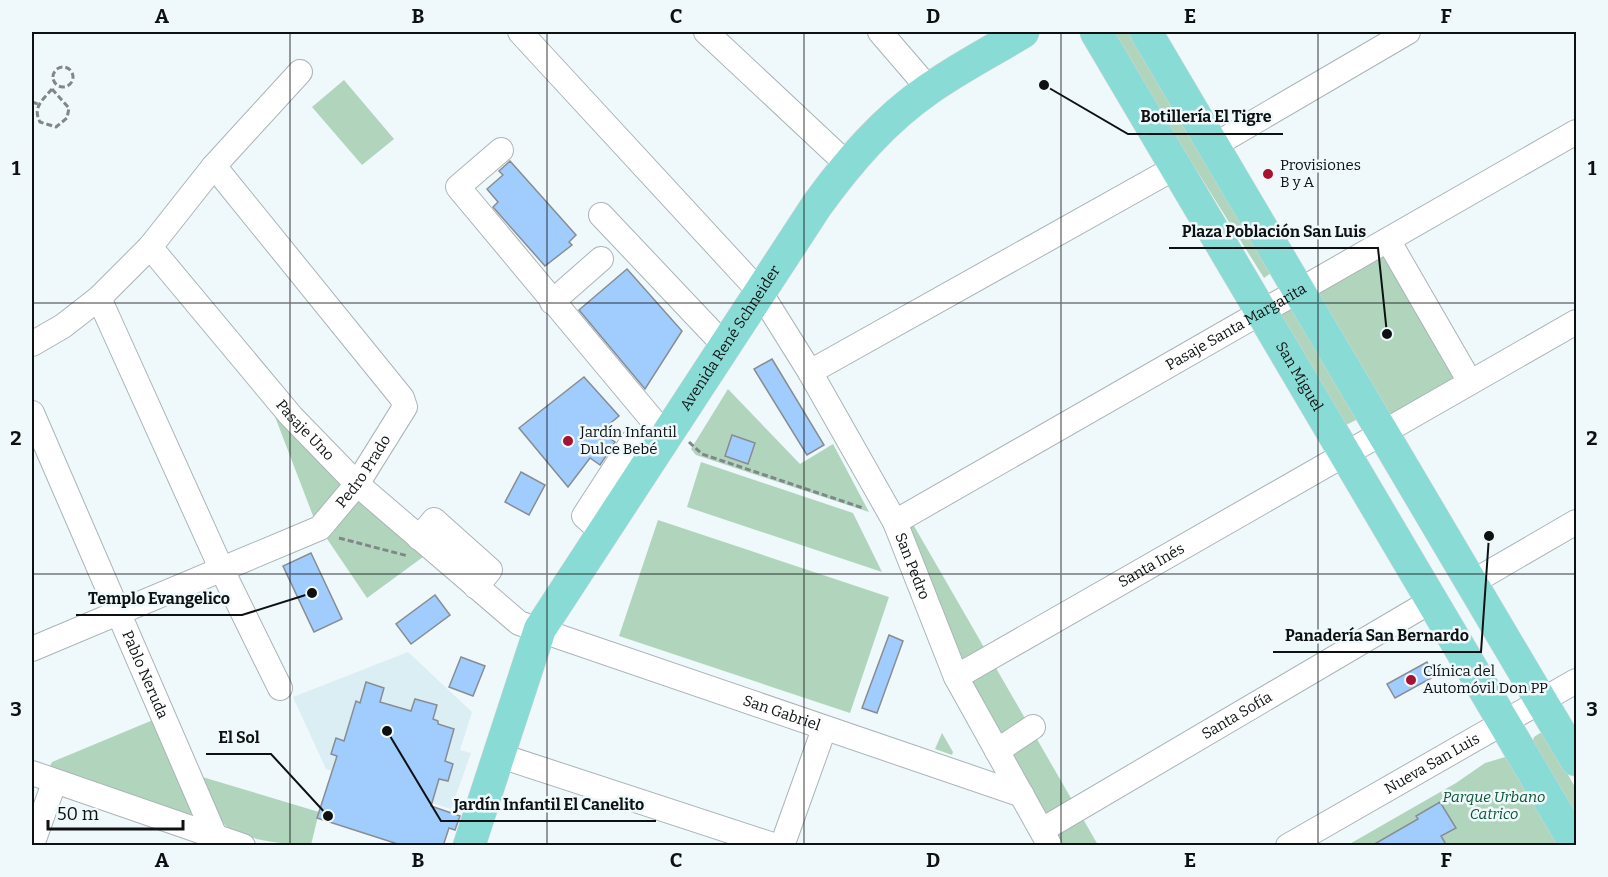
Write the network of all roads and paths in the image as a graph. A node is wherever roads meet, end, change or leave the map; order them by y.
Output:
1 (520, 32) edge
2 (706, 32) edge
3 (880, 32) edge
4 (1023, 32) edge
5 (1096, 32) edge
6 (1146, 32) edge
7 (1408, 32) edge
8 (300, 72) dead end
9 (55, 84) junction
10 (52, 89) junction
11 (929, 89) junction
12 (32, 102) edge
13 (38, 104) junction
14 (1576, 132) edge
15 (1214, 146) junction
16 (501, 150) dead end
17 (848, 164) junction
18 (214, 166) junction
19 (1178, 166) junction
20 (601, 215) dead end
21 (1388, 240) junction
22 (150, 247) junction
23 (600, 259) dead end
24 (1299, 291) junction
25 (760, 292) junction
26 (99, 298) junction
27 (552, 302) junction
28 (1262, 310) junction
29 (1576, 322) edge
30 (32, 344) edge
31 (725, 346) junction
32 (810, 372) junction
33 (1470, 382) junction
34 (32, 413) edge
35 (1383, 433) junction
36 (669, 443) junction
37 (1346, 454) junction
38 (357, 484) junction
39 (863, 508) dead end
40 (895, 522) junction
41 (1576, 522) edge
42 (320, 528) junction
43 (419, 538) junction
44 (443, 558) junction
45 (222, 568) junction
46 (1471, 583) junction
47 (476, 587) junction
48 (1433, 600) junction
49 (119, 611) junction
50 (540, 629) junction
51 (32, 649) edge
52 (956, 677) junction
53 (1576, 681) edge
54 (280, 688) dead end
55 (1541, 701) junction
56 (1505, 722) junction
57 (1033, 727) dead end
58 (824, 729) junction
59 (997, 751) junction
60 (498, 755) junction
61 (1576, 760) edge
62 (32, 773) edge
63 (54, 783) junction
64 (1022, 795) junction
65 (215, 836) junction
66 (1046, 838) edge
67 (32, 845) edge
68 (1576, 845) edge
69 (243, 846) edge
70 (469, 846) edge
71 (776, 846) edge
72 (782, 846) edge
73 (1288, 846) edge

1 - 25 street, San Pedro
2 - 17 street
3 - 11 street
4 - 11 main road, Avenida René Schneider
5 - 19 main road, San Miguel
6 - 15 main road
7 - 15 street
8 - 18 street
9 - 9 path
9 - 10 path
10 - 13 path
10 - 13 path
11 - 17 main road, Avenida René Schneider
12 - 13 path
14 - 21 street, Pasaje Santa Margarita
15 - 24 main road
16 - 27 street
17 - 25 main road, Avenida René Schneider
18 - 22 street
18 - 38 street, Pedro Prado
19 - 28 main road, San Miguel
19 - 32 street
20 - 31 street
21 - 24 street, Pasaje Santa Margarita
21 - 33 street
22 - 26 street
22 - 38 street, Pasaje Uno
23 - 27 street
24 - 28 street, Pasaje Santa Margarita
24 - 35 main road
25 - 31 main road, Avenida René Schneider
25 - 32 street, San Pedro
26 - 30 street
26 - 45 street
27 - 36 street
28 - 37 main road, San Miguel
28 - 40 street, Pasaje Santa Margarita
29 - 33 street, Santa Inés
31 - 36 main road, Avenida René Schneider
32 - 40 street, San Pedro
33 - 35 street, Santa Inés
34 - 49 street, Pablo Neruda
35 - 37 street, Santa Inés
35 - 46 main road
36 - 39 path
36 - 50 main road, Avenida René Schneider
37 - 48 main road, San Miguel
37 - 52 street, Santa Inés
38 - 42 street, Pedro Prado
38 - 43 street, Pasaje Uno
40 - 52 street, San Pedro
41 - 46 street
42 - 44 path
42 - 45 street, Pedro Prado
43 - 44 street, Pasaje Uno
43 - 47 street
44 - 47 street, Pasaje Uno
45 - 49 street, Pedro Prado
45 - 54 street
46 - 55 main road
47 - 50 street, Pasaje Uno
48 - 56 main road, San Miguel
48 - 66 street, Santa Sofía
49 - 51 street, Pedro Prado
49 - 65 street, Pablo Neruda
50 - 58 street, San Gabriel
50 - 60 main road, Avenida René Schneider
52 - 59 street, San Pedro
53 - 55 street, Nueva San Luis
55 - 56 street, Nueva San Luis
55 - 61 main road
56 - 68 main road, San Miguel
56 - 73 street, Nueva San Luis
57 - 59 street
58 - 64 street, San Gabriel
58 - 72 street
59 - 64 street, San Pedro
60 - 70 main road, Avenida René Schneider
60 - 71 street
62 - 63 street
63 - 65 street
63 - 67 street
64 - 66 street, San Pedro
65 - 69 street

